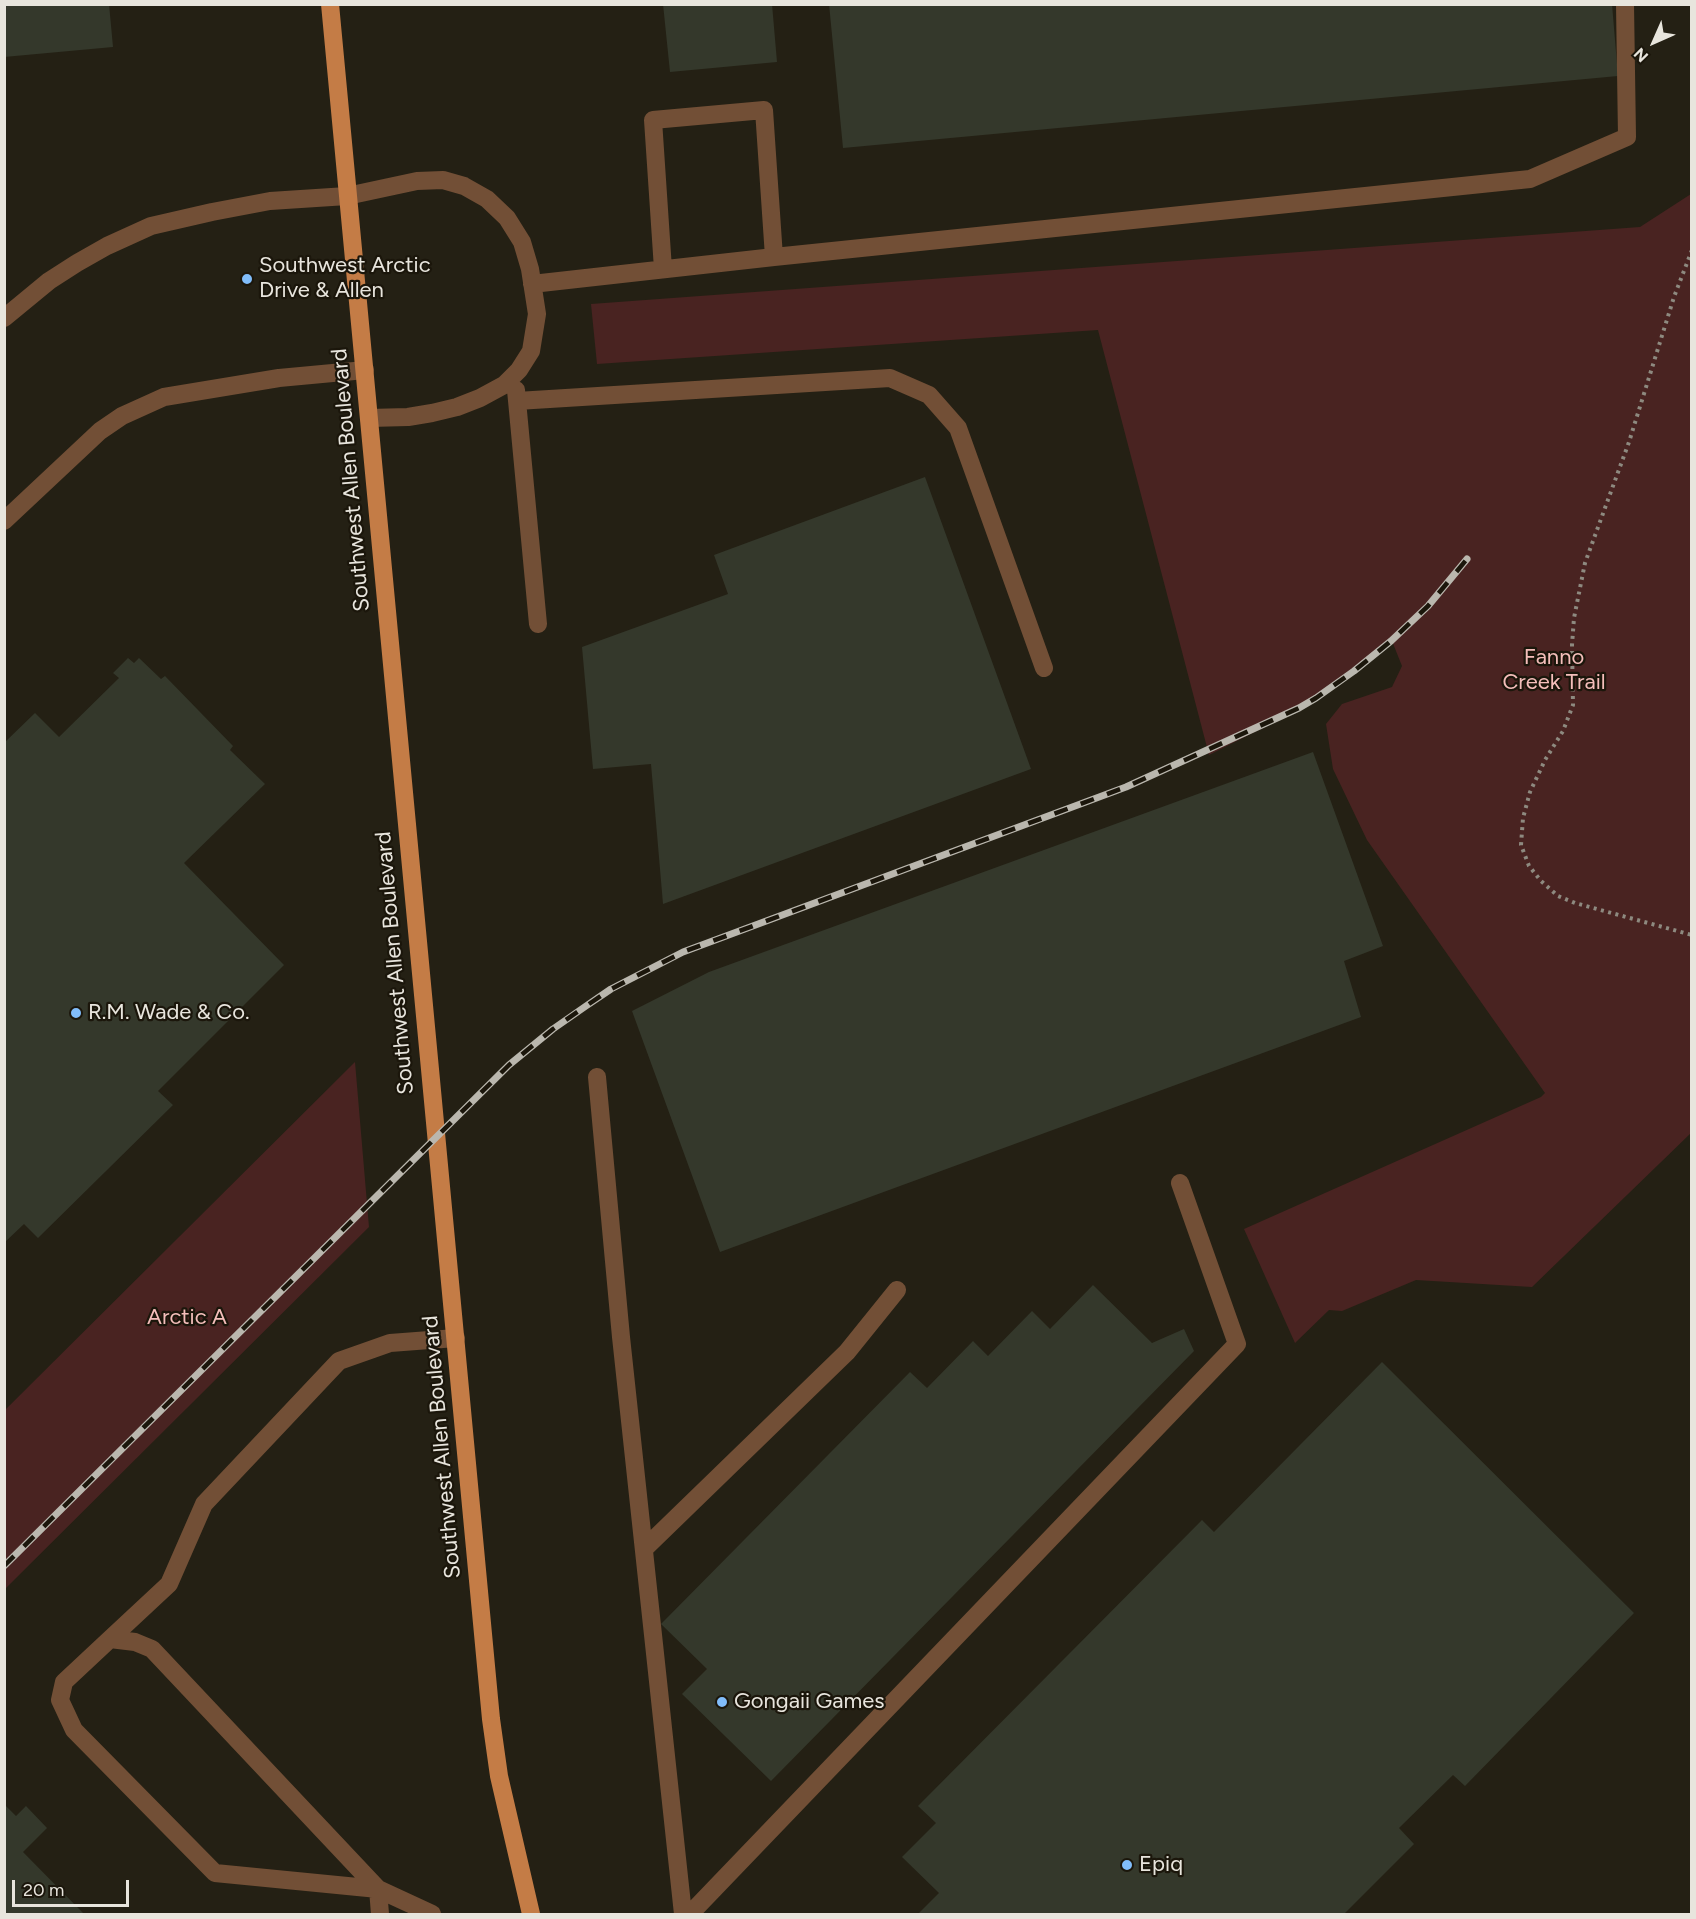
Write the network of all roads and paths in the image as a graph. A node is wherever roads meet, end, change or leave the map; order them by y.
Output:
1 (330, 4) edge
2 (1625, 4) edge
3 (347, 196) junction
4 (1692, 250) edge
5 (774, 257) junction
6 (663, 269) junction
7 (532, 284) junction
8 (4, 318) edge
9 (365, 370) junction
10 (515, 374) junction
11 (517, 401) junction
12 (369, 418) junction
13 (4, 521) edge
14 (538, 624) dead end
15 (1044, 668) dead end
16 (1692, 935) edge
17 (597, 1077) dead end
18 (1180, 1183) dead end
19 (897, 1290) dead end
20 (456, 1338) junction
21 (644, 1549) junction
22 (110, 1639) junction
23 (378, 1889) junction
24 (380, 1914) edge
25 (432, 1914) edge
26 (531, 1914) edge
27 (683, 1914) edge
28 (690, 1914) edge

1 - 3 main road, Southwest Allen Boulevard
2 - 5 street
3 - 7 street
3 - 8 street
3 - 9 main road, Southwest Allen Boulevard
4 - 16 path
5 - 6 street
5 - 6 street
6 - 7 street
7 - 10 street
9 - 12 main road, Southwest Allen Boulevard
9 - 13 street
10 - 11 street
10 - 12 street
11 - 14 street
11 - 15 street
12 - 20 main road, Southwest Allen Boulevard
17 - 21 street
18 - 28 street
19 - 21 street
20 - 22 street
20 - 26 main road, Southwest Allen Boulevard
21 - 27 street
22 - 23 street
22 - 23 street
23 - 24 street
23 - 25 street

